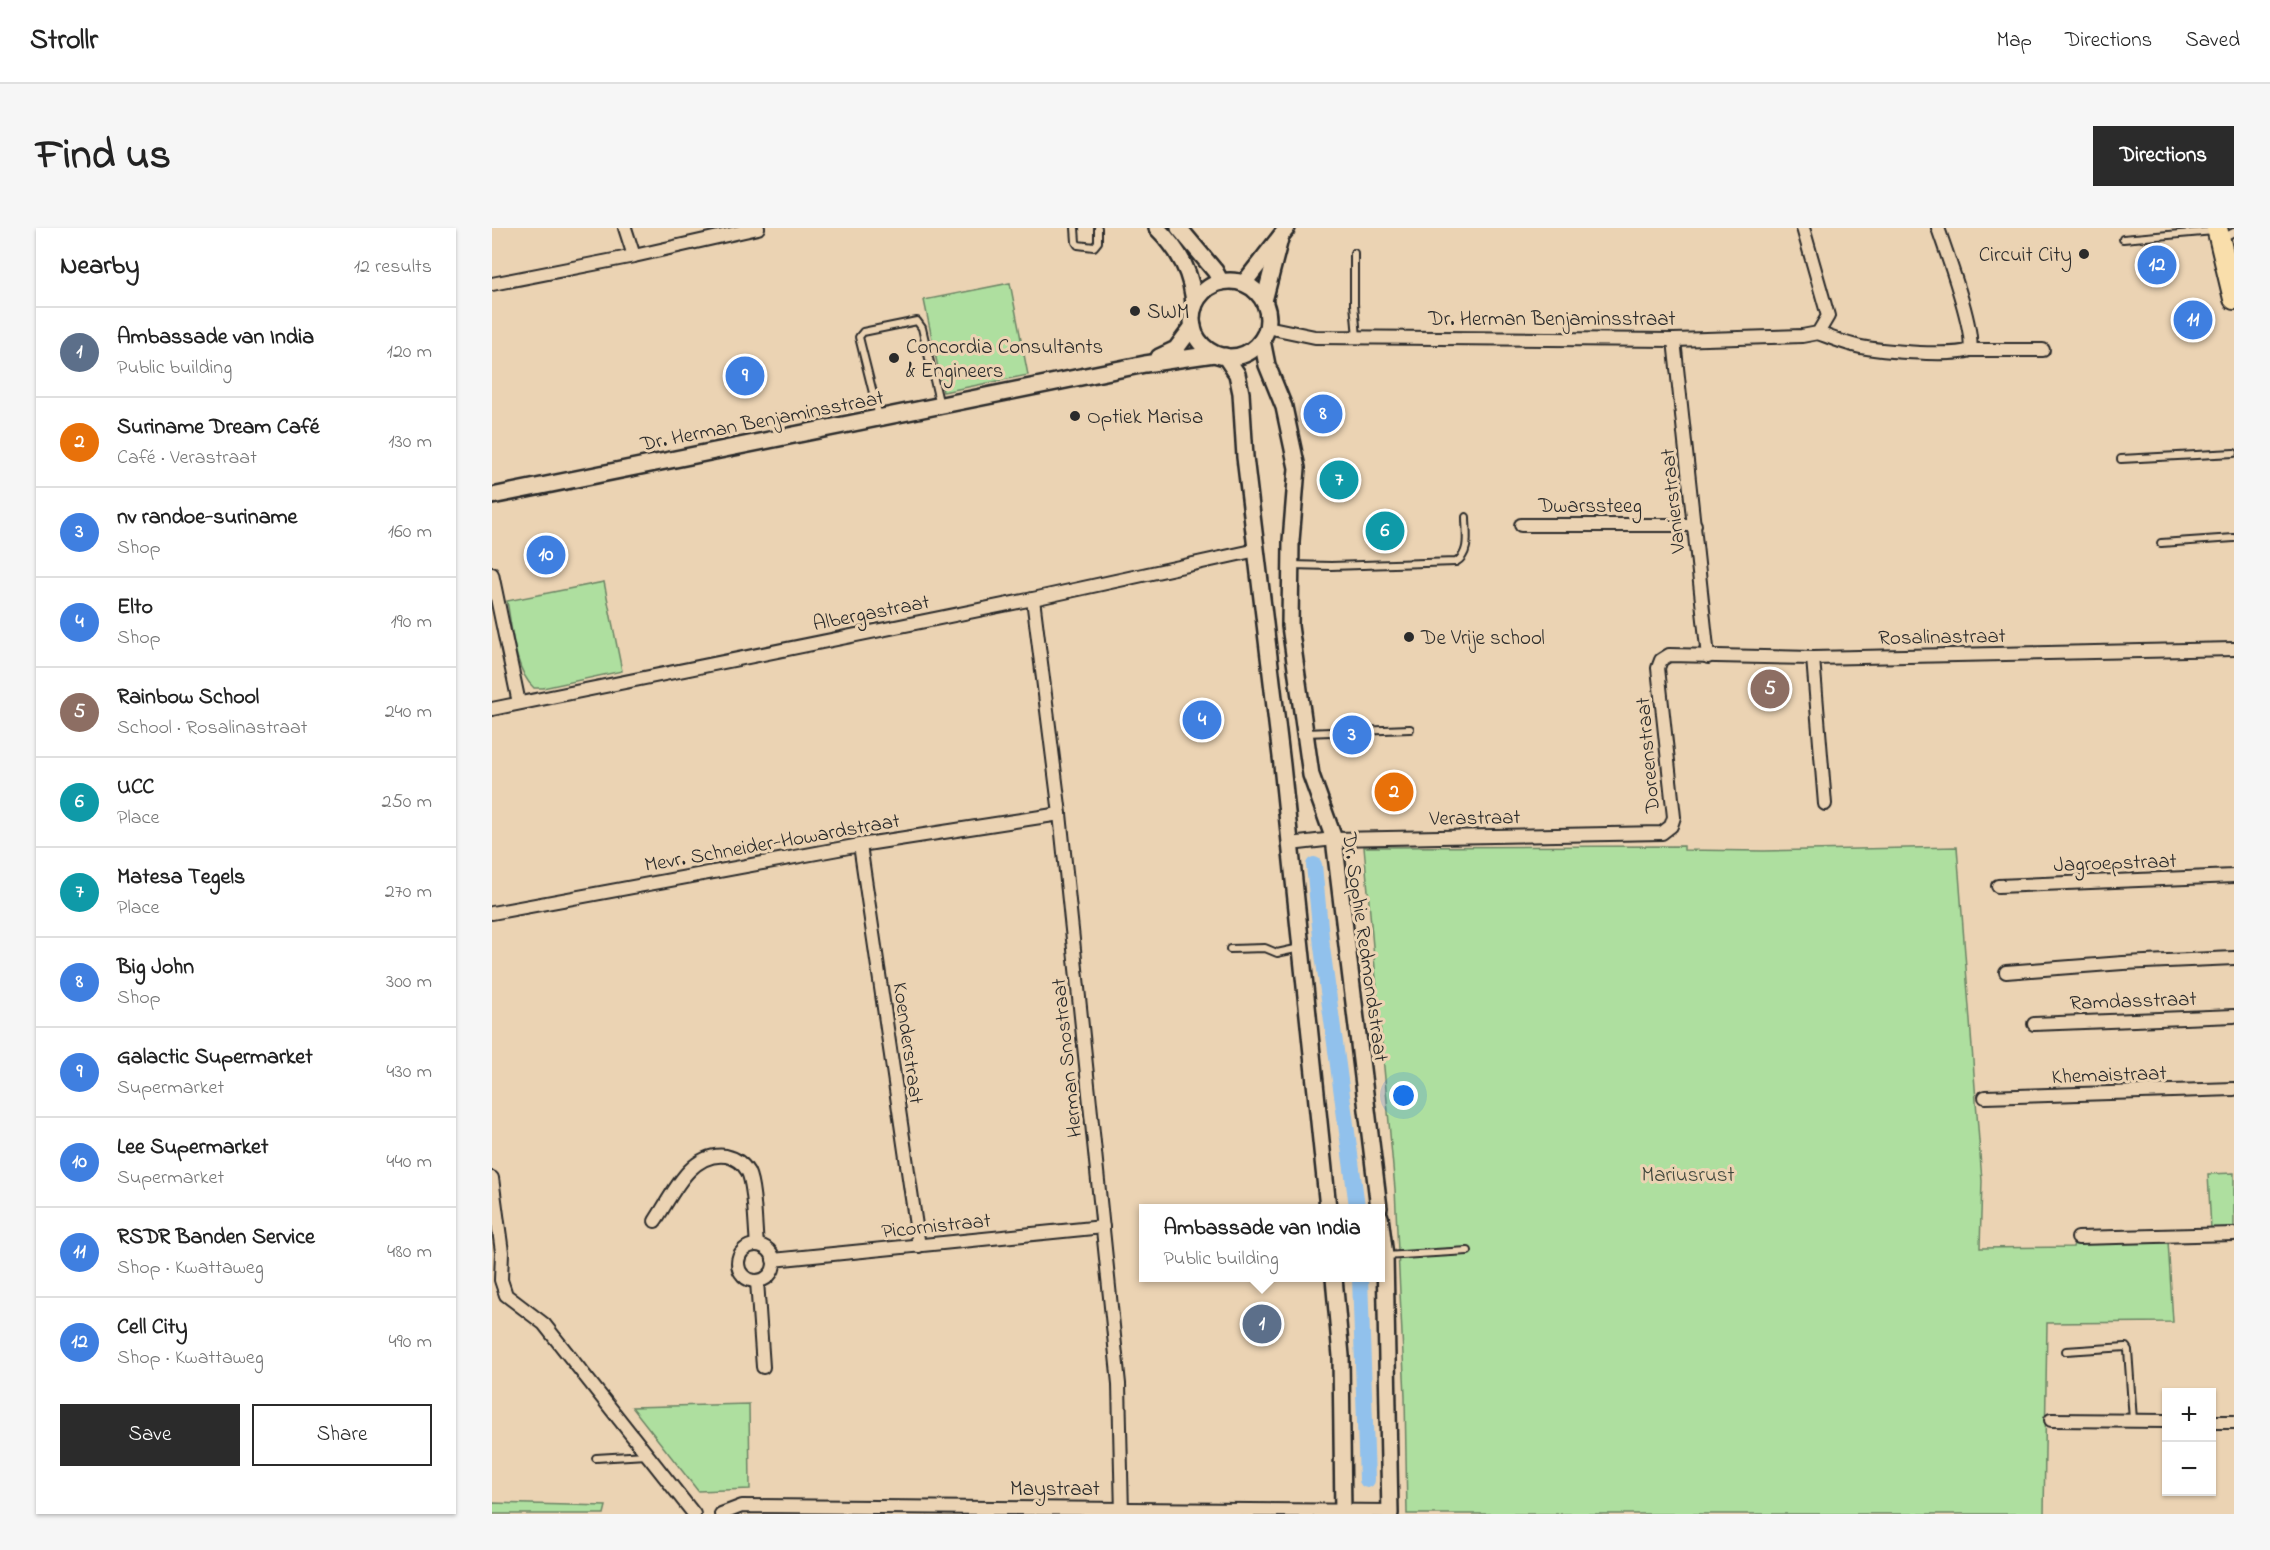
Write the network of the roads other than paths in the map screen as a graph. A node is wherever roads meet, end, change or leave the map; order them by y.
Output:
1 (625, 228) edge
2 (758, 228) edge
3 (1075, 228) edge
4 (1098, 228) edge
5 (1157, 228) edge
6 (1179, 228) edge
7 (1803, 228) edge
8 (1938, 228) edge
9 (1284, 232) edge
10 (2123, 239) dead end
11 (2223, 239) edge
12 (1353, 253) dead end
13 (634, 256) junction
14 (1221, 282) junction
15 (1244, 283) junction
16 (492, 284) edge
17 (2234, 299) edge
18 (1264, 301) junction
19 (1194, 307) junction
20 (1193, 326) junction
21 (1265, 333) junction
22 (1818, 333) junction
23 (1357, 338) junction
24 (1674, 340) junction
25 (1970, 350) junction
26 (2043, 350) dead end
27 (1220, 355) junction
28 (1145, 364) junction
29 (940, 406) junction
30 (879, 418) junction
31 (2234, 453) edge
32 (2121, 459) dead end
33 (492, 496) edge
34 (1466, 517) dead end
35 (1521, 525) dead end
36 (1695, 525) junction
37 (2234, 538) edge
38 (2161, 543) dead end
39 (1257, 550) junction
40 (1291, 565) junction
41 (492, 574) edge
42 (1033, 599) junction
43 (2234, 648) edge
44 (1708, 657) junction
45 (1813, 658) junction
46 (1658, 668) joint
47 (519, 703) junction
48 (492, 709) edge
49 (1410, 729) dead end
50 (1305, 733) junction
51 (1825, 804) dead end
52 (1060, 814) junction
53 (1662, 833) joint
54 (1334, 839) junction
55 (1290, 844) junction
56 (860, 845) junction
57 (2234, 876) edge
58 (1998, 886) dead end
59 (492, 912) edge
60 (1230, 948) dead end
61 (1300, 948) junction
62 (2234, 958) edge
63 (2006, 972) dead end
64 (2234, 1016) edge
65 (2034, 1024) dead end
66 (2234, 1089) edge
67 (1985, 1097) dead end
68 (492, 1178) edge
69 (1327, 1204) edge
70 (1378, 1204) edge
71 (655, 1221) dead end
72 (1103, 1227) junction
73 (2234, 1234) edge
74 (2078, 1238) dead end
75 (757, 1245) junction
76 (918, 1246) junction
77 (1468, 1251) dead end
78 (1385, 1256) joint
79 (773, 1260) junction
80 (757, 1281) junction
81 (1334, 1282) edge
82 (2066, 1351) dead end
83 (763, 1367) dead end
84 (2051, 1420) dead end
85 (2133, 1421) junction
86 (2162, 1421) edge
87 (2216, 1422) edge
88 (2234, 1422) edge
89 (646, 1455) junction
90 (596, 1458) dead end
91 (792, 1510) edge
92 (919, 1511) edge
93 (1122, 1511) edge
94 (1343, 1512) edge
95 (1390, 1512) edge
96 (694, 1514) edge
97 (721, 1514) edge

1 - 13 street
2 - 13 street
3 - 4 lane
5 - 19 street
6 - 14 street
7 - 22 street
8 - 25 street
9 - 15 street
9 - 18 street
10 - 11 lane
11 - 17 main road
12 - 23 lane
13 - 16 street
14 - 15 street
14 - 19 street
15 - 18 street
18 - 21 street
19 - 20 street
20 - 27 street
20 - 28 street, Dr. Herman Benjaminsstraat
21 - 23 street, Dr. Herman Benjaminsstraat
21 - 27 street
21 - 40 street, Dr. Sophie Redmondstraat
22 - 24 street, Dr. Herman Benjaminsstraat
22 - 25 street
23 - 24 street, Dr. Herman Benjaminsstraat
24 - 36 street, Vanierstraat
25 - 26 street
27 - 28 street, Dr. Herman Benjaminsstraat
27 - 39 street
28 - 29 street, Dr. Herman Benjaminsstraat
29 - 30 street, Dr. Herman Benjaminsstraat
29 - 30 lane
30 - 33 street, Dr. Herman Benjaminsstraat
31 - 32 lane
34 - 40 lane
35 - 36 street, Dwarssteeg
36 - 44 street, Vanierstraat
37 - 38 lane
39 - 42 street, Albergastraat
39 - 55 street
40 - 50 street, Dr. Sophie Redmondstraat
41 - 47 street
42 - 47 street, Albergastraat
42 - 52 street, Herman Snostraat
43 - 45 street, Rosalinastraat
44 - 45 street, Rosalinastraat
44 - 46 street, Rosalinastraat
45 - 51 street
46 - 53 street, Doreenstraat
47 - 48 street, Albergastraat
49 - 50 lane
50 - 54 street, Dr. Sophie Redmondstraat
52 - 56 street, Mevr. Schneider-Howardstraat
52 - 72 street, Herman Snostraat
53 - 54 street, Verastraat
54 - 55 street, Verastraat
54 - 70 street, Dr. Sophie Redmondstraat
55 - 61 street
56 - 59 street, Mevr. Schneider-Howardstraat
56 - 76 street, Koenderstraat
57 - 58 street, Jagroepstraat
60 - 61 lane
61 - 69 street
62 - 63 street
64 - 65 street, Ramdasstraat
66 - 67 street, Khemaistraat
68 - 89 street
71 - 75 street
72 - 76 street, Picornistraat
72 - 93 street, Herman Snostraat
73 - 74 street
75 - 79 street
75 - 80 street
76 - 79 street, Picornistraat
77 - 78 lane
78 - 95 street
79 - 80 street
80 - 83 street
81 - 94 street
82 - 85 lane
84 - 85 street
85 - 86 street
87 - 88 street
89 - 90 lane
89 - 96 street
91 - 92 street, Maystraat
91 - 97 street, Maystraat
92 - 93 street, Maystraat
93 - 94 street, Maystraat
94 - 95 street, Maystraat

